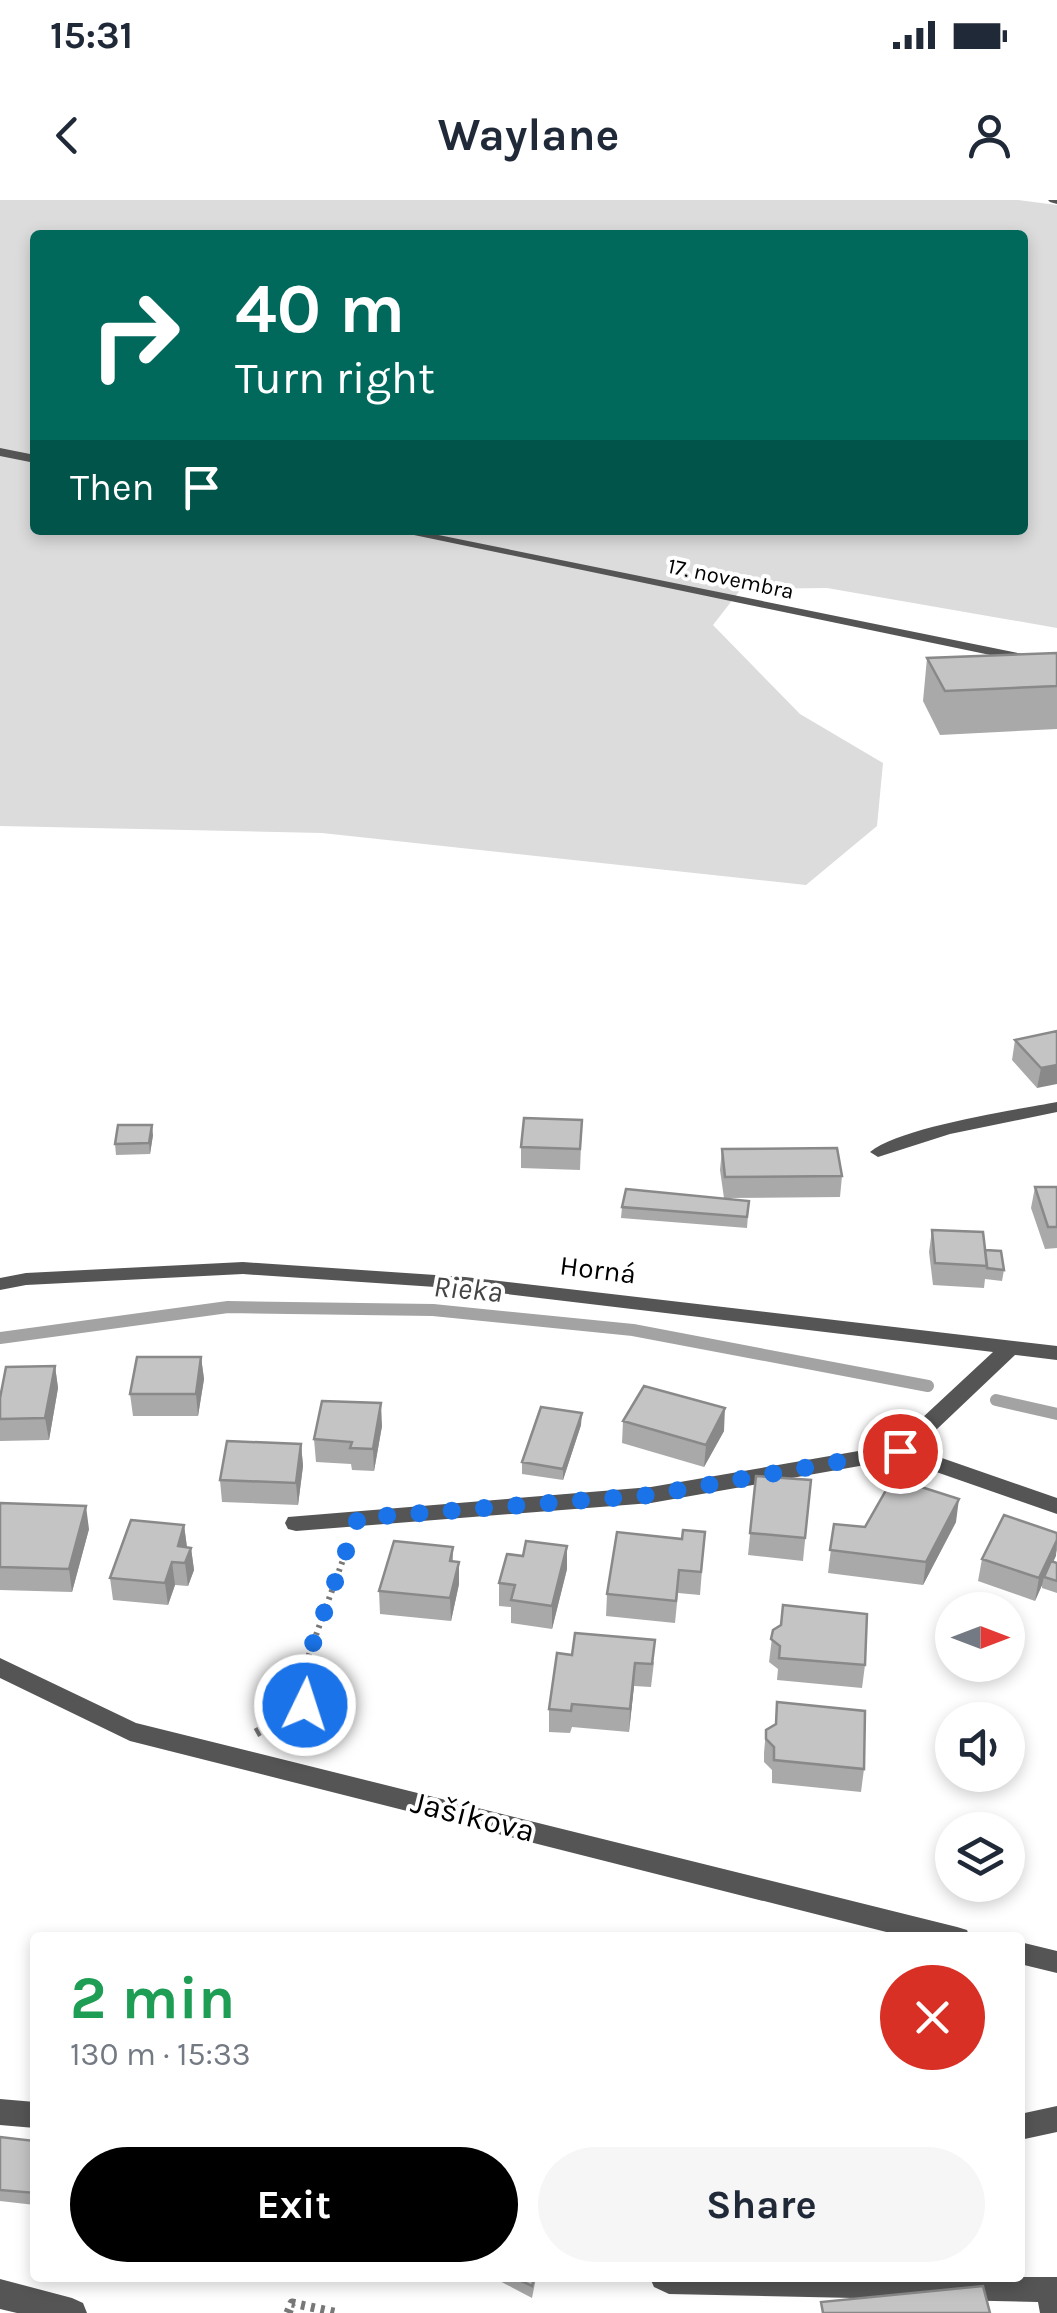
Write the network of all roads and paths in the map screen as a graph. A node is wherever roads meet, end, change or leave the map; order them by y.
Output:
1 (0, 452) edge
2 (30, 457) edge
3 (420, 535) edge
4 (1057, 665) edge
5 (1057, 1107) edge
6 (878, 1152) dead end
7 (0, 1284) edge
8 (1008, 1350) junction
9 (1057, 1353) edge
10 (900, 1451) junction
11 (1057, 1506) edge
12 (358, 1518) junction
13 (296, 1523) dead end
14 (0, 1667) edge
15 (280, 1768) junction
16 (934, 1932) edge
17 (1025, 1954) edge
18 (1057, 1962) edge
19 (0, 2112) edge
20 (30, 2115) edge
21 (1057, 2119) edge
22 (1025, 2126) edge
23 (693, 2282) edge
24 (0, 2294) edge
25 (1053, 2298) edge
26 (72, 2313) edge
27 (288, 2313) edge
28 (338, 2313) edge

1 - 2 street
3 - 4 street, 17. novembra
5 - 6 lane
7 - 8 street, Horná
8 - 9 street, Horná
8 - 10 street
10 - 11 street
10 - 12 street
12 - 13 street
12 - 15 path
14 - 15 street, Jašíkova
15 - 16 street, Jašíkova
17 - 18 street
19 - 20 street
21 - 22 street
23 - 25 lane
24 - 26 street
27 - 28 path

